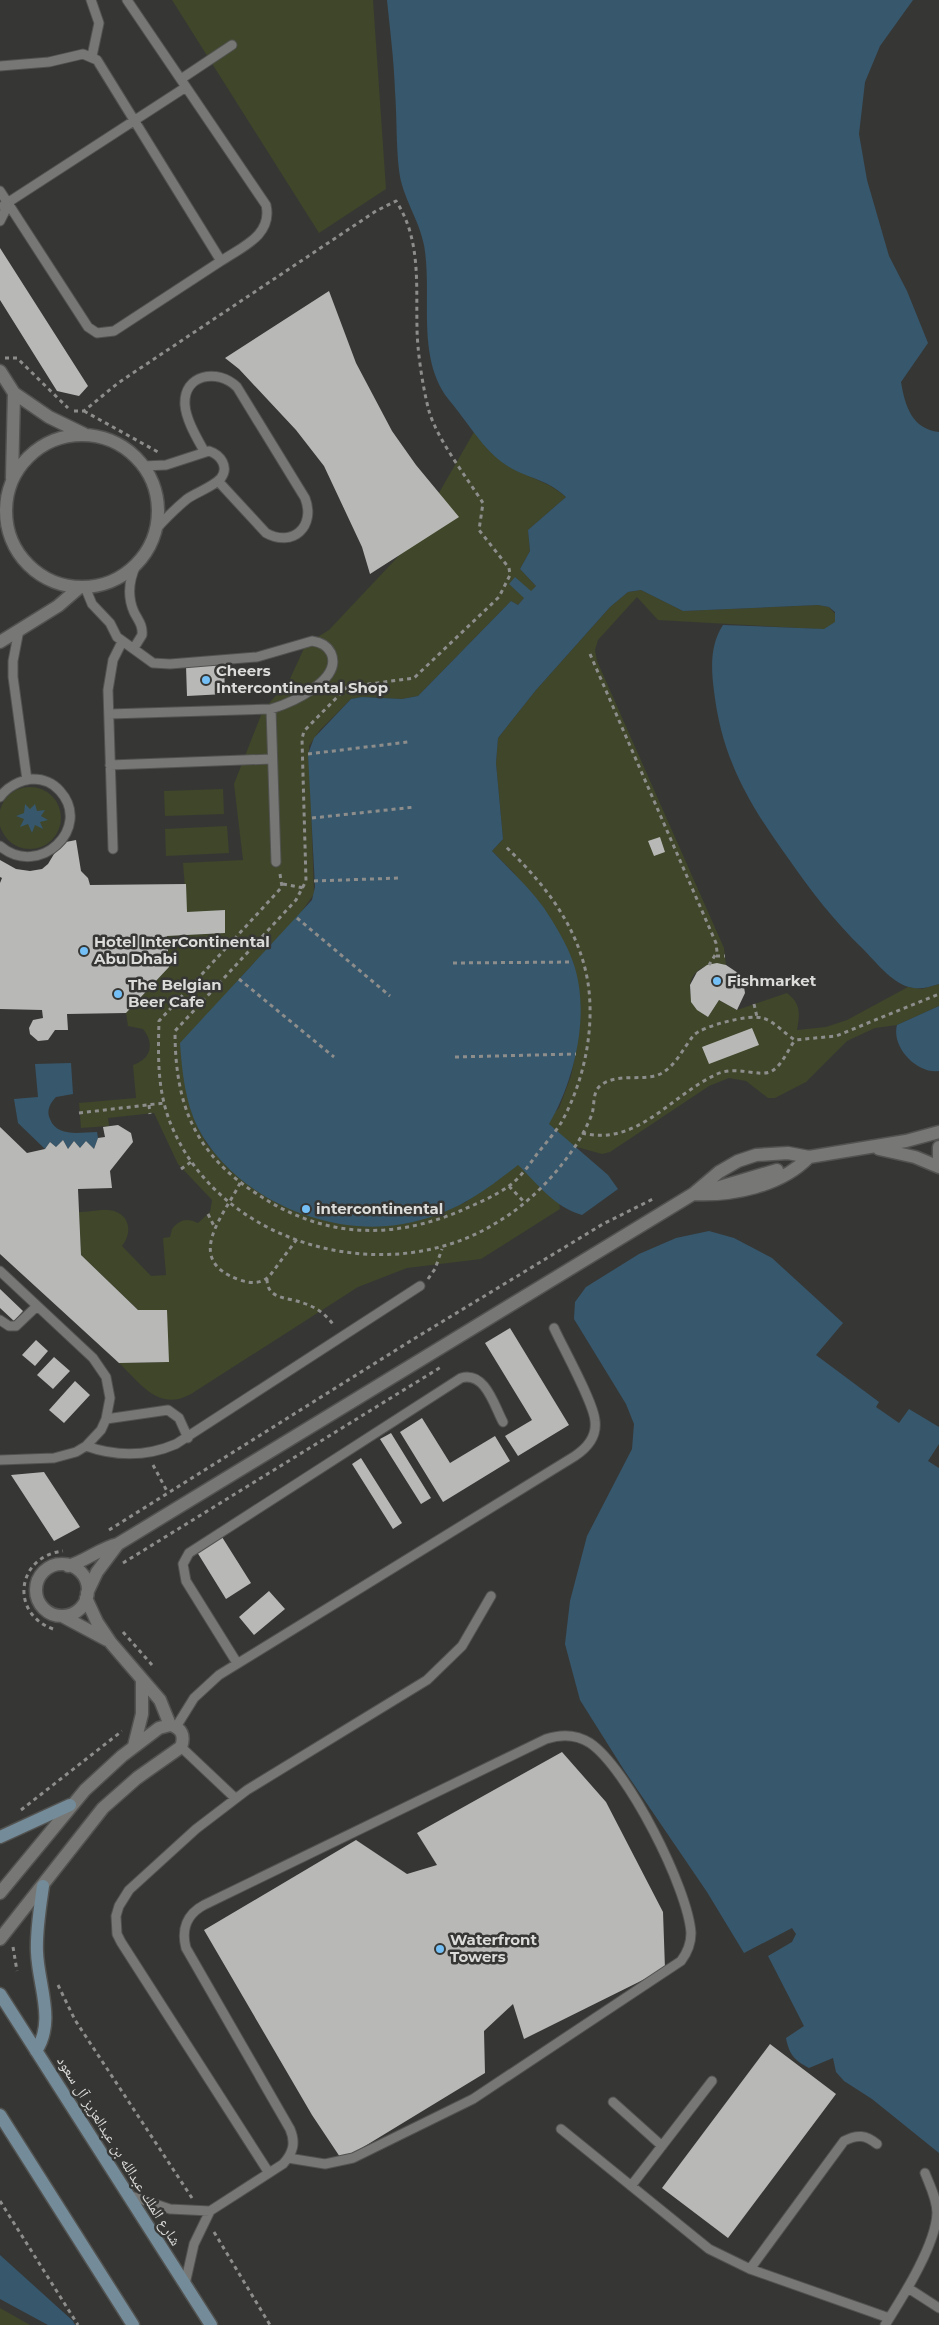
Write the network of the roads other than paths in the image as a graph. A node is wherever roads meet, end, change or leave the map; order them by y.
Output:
1 (91, 0) edge
2 (127, 0) edge
3 (232, 45) dead end
4 (92, 56) junction
5 (0, 66) edge
6 (184, 83) junction
7 (135, 120) junction
8 (0, 191) edge
9 (4, 204) edge
10 (0, 220) edge
11 (221, 261) junction
12 (0, 371) edge
13 (14, 393) junction
14 (88, 436) junction
15 (204, 452) junction
16 (143, 466) junction
17 (218, 481) junction
18 (7, 490) edge
19 (156, 529) junction
20 (136, 565) junction
21 (82, 587) junction
22 (20, 630) junction
23 (0, 642) edge
24 (122, 642) junction
25 (134, 648) junction
26 (271, 709) junction
27 (109, 714) junction
28 (272, 759) junction
29 (110, 765) junction
30 (27, 780) junction
31 (0, 797) edge
32 (0, 846) edge
33 (113, 849) dead end
34 (276, 862) road end
35 (939, 1132) edge
36 (872, 1147) junction
37 (939, 1147) edge
38 (939, 1158) edge
39 (807, 1160) junction
40 (939, 1166) edge
41 (693, 1194) junction
42 (0, 1271) edge
43 (420, 1286) road end
44 (38, 1306) junction
45 (0, 1320) edge
46 (554, 1328) dead end
47 (106, 1419) junction
48 (503, 1422) dead end
49 (188, 1438) junction
50 (86, 1446) junction
51 (0, 1460) edge
52 (118, 1544) junction
53 (68, 1566) junction
54 (87, 1596) junction
55 (491, 1596) dead end
56 (62, 1616) junction
57 (111, 1643) junction
58 (237, 1663) junction
59 (142, 1681) junction
60 (173, 1726) junction
61 (134, 1746) junction
62 (180, 1747) junction
63 (235, 1798) junction
64 (70, 1805) junction
65 (0, 1837) edge
66 (43, 1886) junction
67 (0, 1893) edge
68 (6, 1940) edge
69 (0, 1994) edge
70 (36, 2051) junction
71 (712, 2081) dead end
72 (613, 2102) dead end
73 (0, 2115) edge
74 (0, 2130) edge
75 (561, 2130) dead end
76 (14, 2136) junction
77 (877, 2144) dead end
78 (662, 2146) junction
79 (288, 2158) junction
80 (268, 2173) junction
81 (926, 2173) dead end
82 (631, 2186) junction
83 (127, 2194) junction
84 (206, 2214) junction
85 (750, 2269) junction
86 (185, 2284) junction
87 (908, 2288) junction
88 (939, 2308) edge
89 (887, 2322) edge
90 (132, 2325) edge
91 (211, 2325) edge

1 - 4 lane
2 - 6 lane
3 - 6 lane
4 - 5 lane
4 - 7 lane
6 - 7 lane
6 - 11 lane
7 - 9 lane
7 - 11 lane
8 - 9 lane
9 - 10 lane
9 - 11 lane
12 - 13 street
13 - 14 street
13 - 18 street
14 - 16 street
14 - 18 street
15 - 16 lane
15 - 17 lane
15 - 17 lane
16 - 19 street
17 - 19 lane
18 - 21 street
19 - 20 street
20 - 21 street
20 - 25 lane
21 - 22 street
21 - 24 lane
22 - 23 street
22 - 30 lane
24 - 25 lane
24 - 27 lane
25 - 26 lane
26 - 27 lane
26 - 28 lane
27 - 29 lane
28 - 29 lane
28 - 34 lane
29 - 33 lane
30 - 31 lane
30 - 32 lane
35 - 36 street
36 - 39 street
36 - 40 street
37 - 38 street
39 - 41 street
39 - 41 street
41 - 52 street
42 - 44 lane
43 - 49 lane
44 - 45 lane
44 - 47 lane
46 - 58 lane
47 - 49 lane
47 - 50 lane
48 - 58 lane
49 - 50 lane
50 - 51 lane
52 - 53 street
52 - 54 street
53 - 54 street
53 - 56 street
54 - 56 street
54 - 57 street
55 - 63 lane
56 - 57 street
57 - 59 street
58 - 60 lane
59 - 60 street
59 - 61 street
60 - 61 street
60 - 62 street
61 - 64 street
62 - 63 lane
62 - 66 street
63 - 80 lane
64 - 65 main road
64 - 67 street
66 - 68 street
66 - 70 main road
69 - 70 main road, شارع الملك عبدالله بن عبدالعزيز آل سعود
70 - 83 main road, شارع الملك عبدالله بن عبدالعزيز آل سعود
71 - 78 lane
72 - 78 lane
73 - 76 main road
74 - 76 main road
75 - 82 lane
76 - 90 main road
77 - 85 lane
78 - 82 lane
79 - 79 lane
79 - 80 lane
80 - 84 lane
81 - 87 lane
82 - 85 lane
83 - 84 lane
83 - 86 main road, شارع الملك عبدالله بن عبدالعزيز آل سعود
84 - 86 lane
85 - 89 lane
86 - 91 main road, شارع الملك عبدالله بن عبدالعزيز آل سعود
87 - 88 lane
87 - 89 lane

